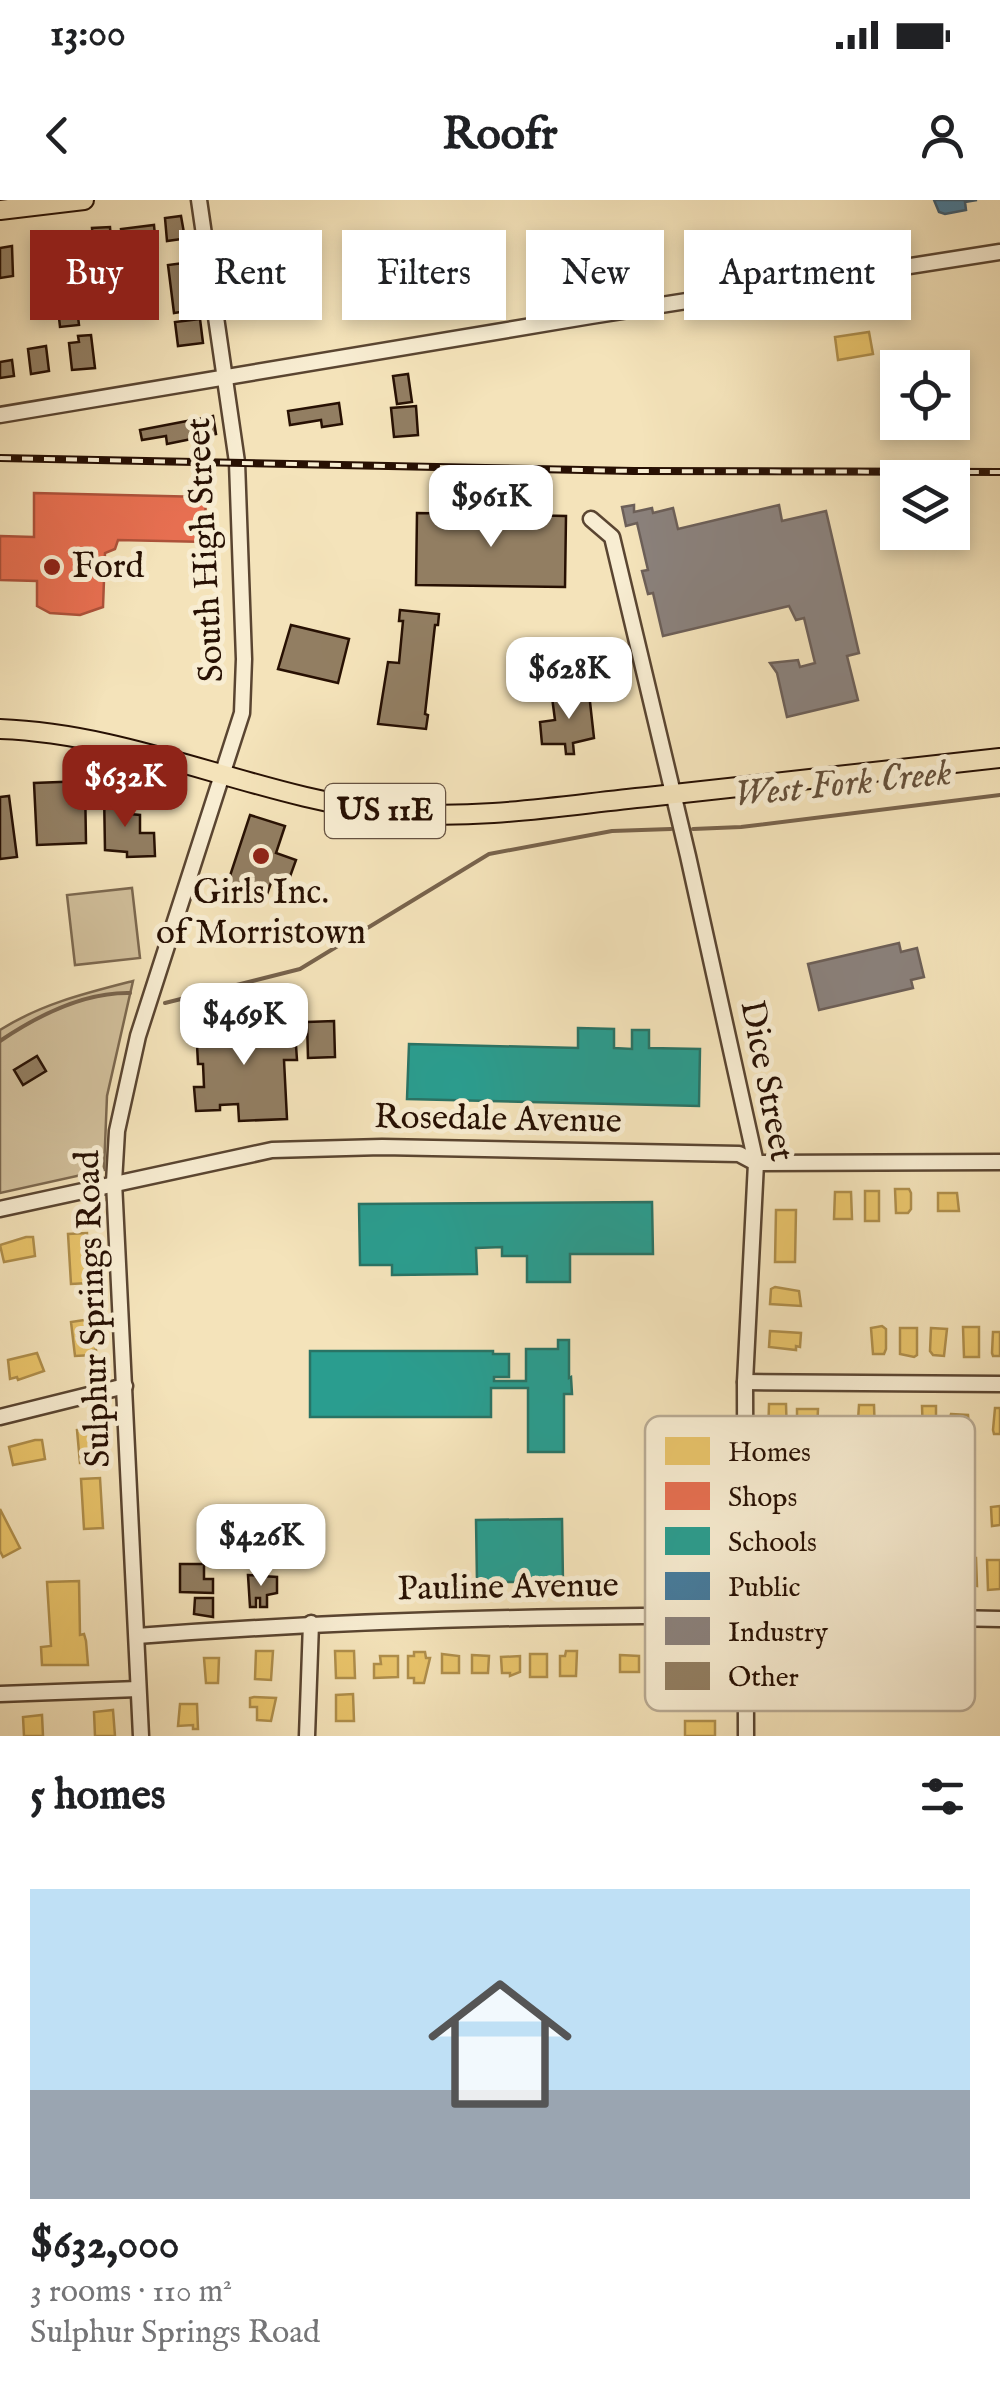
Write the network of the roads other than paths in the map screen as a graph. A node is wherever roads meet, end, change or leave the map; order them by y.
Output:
1 (84, 200) edge
2 (199, 200) edge
3 (0, 210) edge
4 (1000, 252) edge
5 (226, 379) junction
6 (0, 415) edge
7 (591, 519) dead end
8 (0, 729) edge
9 (1000, 758) edge
10 (222, 774) junction
11 (673, 794) junction
12 (1000, 1162) edge
13 (756, 1164) junction
14 (114, 1182) junction
15 (0, 1209) edge
16 (745, 1382) junction
17 (1000, 1384) edge
18 (125, 1386) junction
19 (745, 1416) edge
20 (0, 1417) edge
21 (645, 1615) edge
22 (975, 1618) edge
23 (1000, 1619) edge
24 (311, 1623) junction
25 (137, 1636) junction
26 (138, 1688) junction
27 (0, 1694) edge
28 (141, 1736) edge
29 (307, 1736) edge

1 - 3 main road
2 - 5 street, South High Street
4 - 5 street
5 - 6 street
5 - 10 street, South High Street
7 - 11 street, Dice Street
8 - 10 main road, US 11E
9 - 11 main road, US 11E
10 - 11 main road, US 11E
10 - 14 street, Sulphur Springs Road
11 - 13 street, Dice Street
12 - 13 street, Rosedale Avenue
13 - 14 street, Rosedale Avenue
13 - 16 street, Dice Street
14 - 15 street, Rosedale Avenue
14 - 18 street, Sulphur Springs Road
16 - 17 street
16 - 19 street, Dice Street
18 - 20 street
18 - 25 street, Sulphur Springs Road
21 - 24 street, Pauline Avenue
22 - 23 street, Pauline Avenue
24 - 25 street, Pauline Avenue
24 - 29 street
25 - 26 street, Sulphur Springs Road
26 - 27 street
26 - 28 street, Sulphur Springs Road

